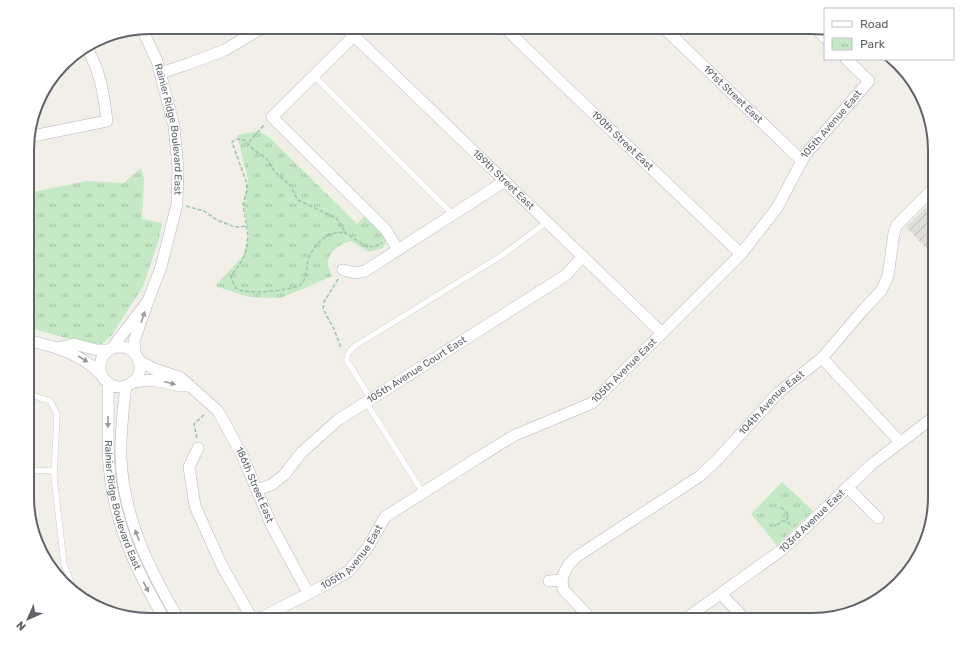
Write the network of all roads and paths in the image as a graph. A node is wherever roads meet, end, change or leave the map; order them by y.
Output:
1 (145, 34) edge
2 (252, 34) edge
3 (511, 34) edge
4 (670, 34) edge
5 (354, 35) joint
6 (89, 52) edge
7 (847, 60) edge
8 (160, 73) junction
9 (314, 76) junction
10 (257, 133) dead end
11 (35, 135) edge
12 (248, 142) junction
13 (802, 161) junction
14 (505, 181) junction
15 (928, 194) edge
16 (177, 204) junction
17 (453, 215) junction
18 (547, 222) junction
19 (247, 226) junction
20 (344, 232) junction
21 (390, 238) junction
22 (398, 250) junction
23 (741, 254) junction
24 (583, 256) junction
25 (343, 270) joint
26 (148, 301) junction
27 (662, 333) junction
28 (34, 342) edge
29 (57, 348) junction
30 (110, 349) junction
31 (136, 357) junction
32 (822, 358) junction
33 (347, 361) junction
34 (104, 379) junction
35 (129, 384) junction
36 (190, 386) junction
37 (34, 396) edge
38 (369, 401) junction
39 (213, 406) junction
40 (928, 421) edge
41 (900, 442) junction
42 (198, 448) joint
43 (34, 470) edge
44 (54, 471) junction
45 (847, 487) junction
46 (257, 490) junction
47 (423, 493) junction
48 (781, 507) dead end
49 (878, 518) dead end
50 (787, 521) junction
51 (777, 525) dead end
52 (799, 534) junction
53 (562, 580) junction
54 (71, 581) edge
55 (549, 581) dead end
56 (308, 593) junction
57 (721, 594) junction
58 (161, 613) edge
59 (175, 613) edge
60 (249, 613) edge
61 (270, 613) edge
62 (585, 613) edge
63 (694, 613) edge
64 (739, 613) edge

1 - 8 street, Rainier Ridge Boulevard East
2 - 8 street
3 - 23 street, 190th Street East
4 - 13 street, 191st Street East
5 - 9 street
5 - 14 street, 189th Street East
6 - 11 street
7 - 13 street, 105th Avenue East
8 - 16 street, Rainier Ridge Boulevard East
9 - 17 lane
9 - 21 street
10 - 12 path
12 - 19 path
12 - 20 path
13 - 23 street, 105th Avenue East
14 - 17 street
14 - 18 street, 189th Street East
15 - 32 street, 104th Avenue East
16 - 19 path
16 - 26 street, Rainier Ridge Boulevard East
17 - 22 street
18 - 24 street, 189th Street East
18 - 33 lane
19 - 20 path
20 - 21 path
21 - 22 street
22 - 25 street
23 - 27 street, 105th Avenue East
24 - 27 street, 189th Street East
24 - 38 street, 105th Avenue Court East
25 - 33 path
26 - 30 street, Rainier Ridge Boulevard East
31 -> 26 street, Rainier Ridge Boulevard East
27 - 47 street, 105th Avenue East
28 - 29 street
29 - 30 street
29 -> 34 street
30 - 31 street
30 - 34 street
31 - 35 street
31 - 36 street, 186th Street East
32 - 41 street
32 - 53 street, 104th Avenue East
33 - 38 lane
34 - 35 street
34 -> 58 street, Rainier Ridge Boulevard East
35 -> 36 street
59 -> 35 street, Rainier Ridge Boulevard East
36 - 39 street, 186th Street East
37 - 44 lane
38 - 46 street, 105th Avenue Court East
38 - 47 lane
39 - 42 path
39 - 46 street, 186th Street East
40 - 41 street, 103rd Avenue East
41 - 45 street, 103rd Avenue East
42 - 60 street
43 - 44 lane
44 - 54 lane
45 - 49 street
45 - 52 street, 103rd Avenue East
46 - 56 street, 186th Street East
47 - 56 street, 105th Avenue East
48 - 50 path
50 - 51 path
50 - 52 path
52 - 57 street, 103rd Avenue East
53 - 55 street
53 - 62 street
56 - 61 street, 105th Avenue East
57 - 63 street, 103rd Avenue East
57 - 64 street

